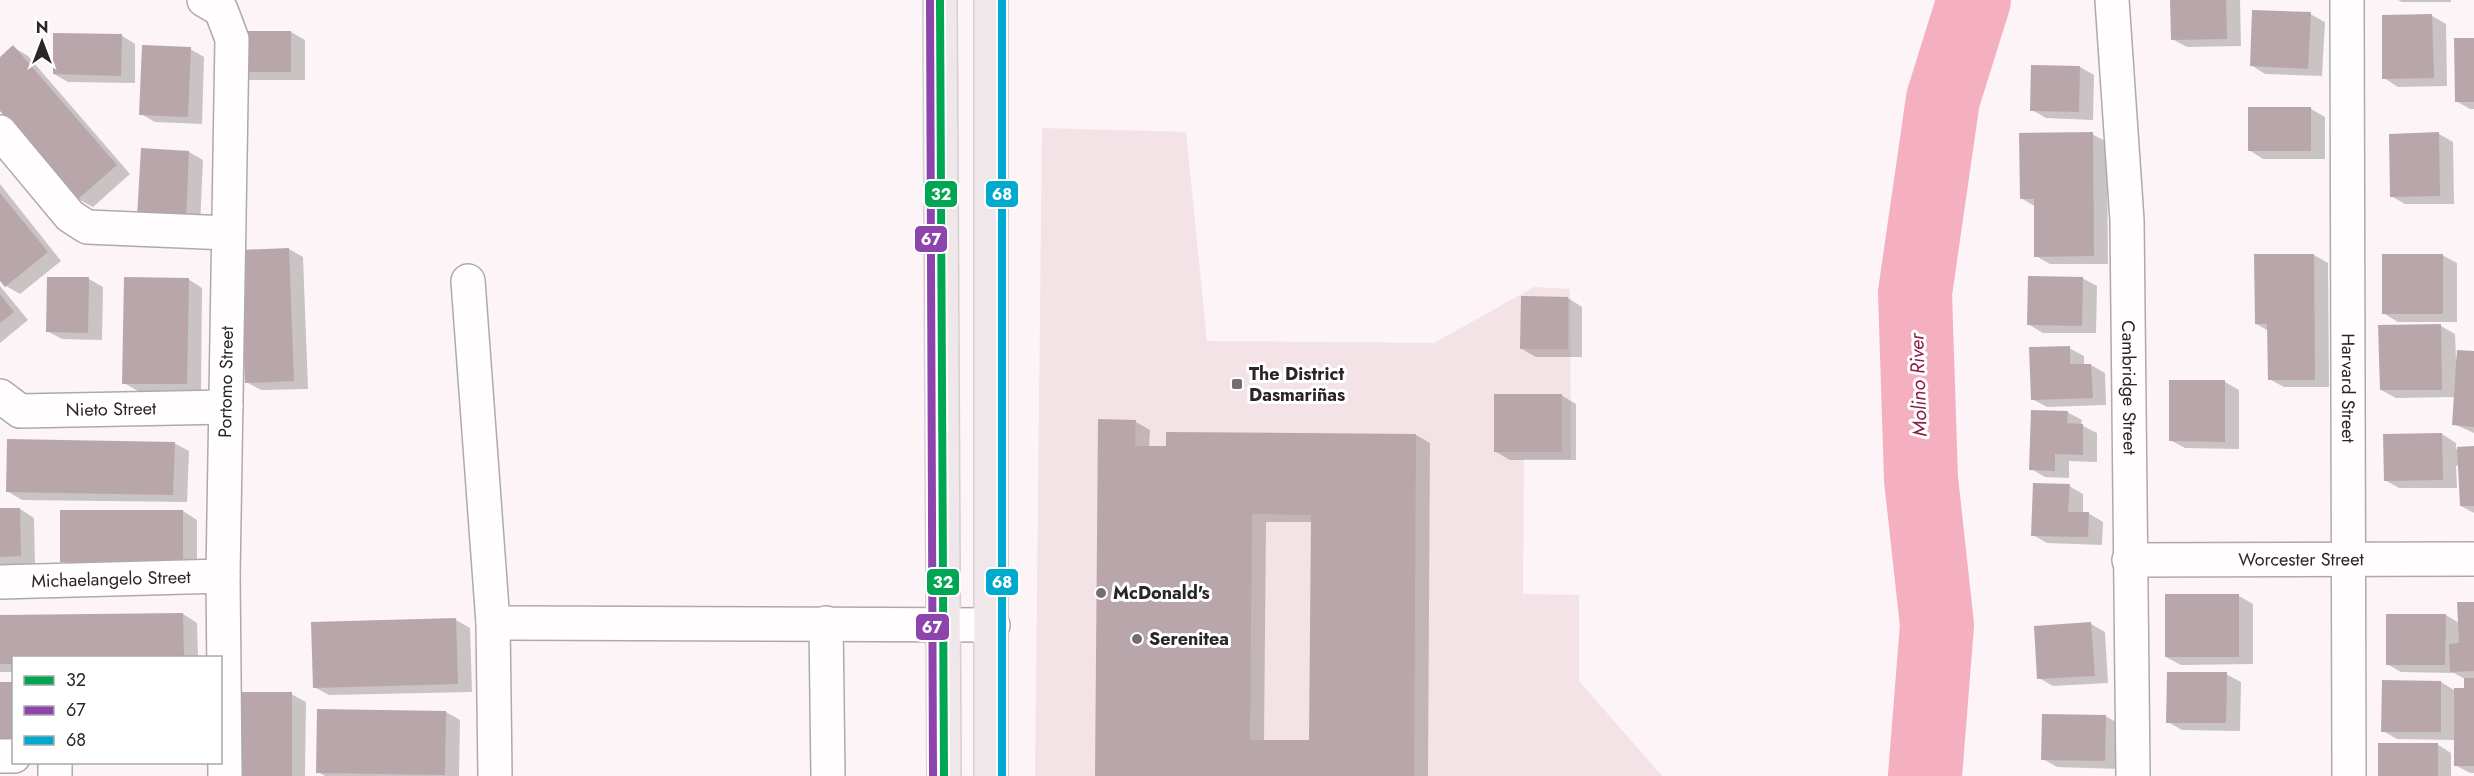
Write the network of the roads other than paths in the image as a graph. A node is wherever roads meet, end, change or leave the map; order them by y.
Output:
1 (204, 0) edge
2 (939, 0) edge
3 (991, 0) edge
4 (2112, 0) edge
5 (2347, 0) edge
6 (0, 132) edge
7 (228, 233) junction
8 (468, 281) dead end
9 (0, 396) edge
10 (226, 407) junction
11 (2346, 559) junction
12 (2474, 559) edge
13 (2129, 560) junction
14 (223, 576) junction
15 (0, 582) edge
16 (493, 623) junction
17 (826, 623) junction
18 (993, 625) junction
19 (945, 626) junction
20 (224, 761) edge
21 (495, 776) edge
22 (828, 776) edge
23 (945, 776) edge
24 (991, 776) edge
25 (2133, 776) edge
26 (2349, 776) edge

1 - 7 street, Portomo Street
2 - 19 main road
3 - 18 main road
4 - 13 street, Cambridge Street
5 - 11 street, Harvard Street
6 - 7 street
7 - 10 street, Portomo Street
8 - 16 street
9 - 10 street, Nieto Street
10 - 14 street, Portomo Street
11 - 12 street, Worcester Street
11 - 13 street, Worcester Street
11 - 26 street, Harvard Street
13 - 25 street, Cambridge Street
14 - 15 street, Michaelangelo Street
14 - 20 street, Portomo Street
16 - 17 street
16 - 21 street
17 - 19 street
17 - 22 street
18 - 19 street
18 - 24 main road
19 - 23 main road

